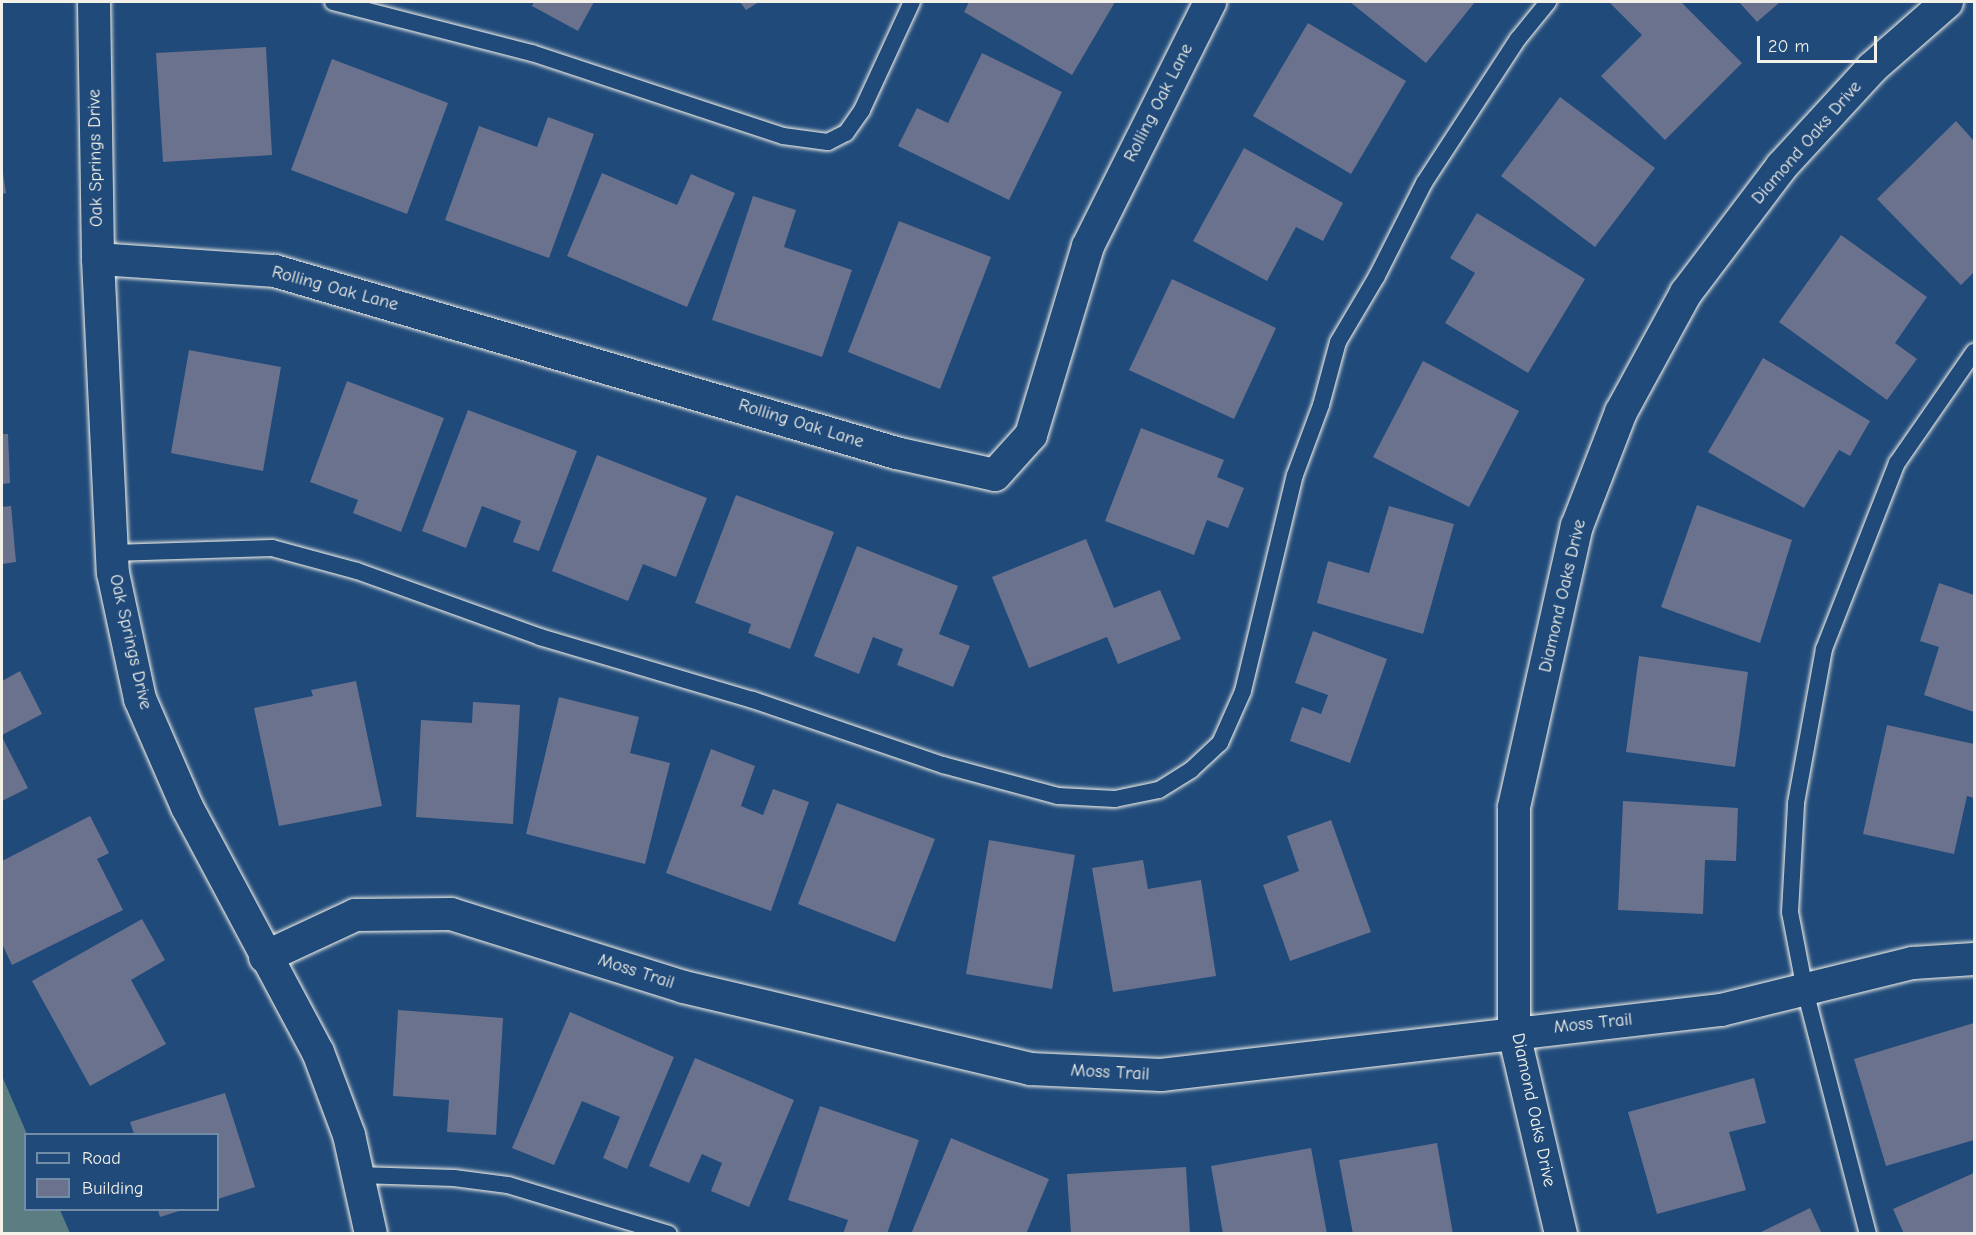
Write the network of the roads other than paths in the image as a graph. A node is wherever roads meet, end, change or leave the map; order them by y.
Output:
1 (94, 2) edge
2 (333, 2) edge
3 (912, 2) edge
4 (1210, 2) edge
5 (1548, 2) edge
6 (1947, 2) edge
7 (98, 259) junction
8 (1974, 352) edge
9 (112, 553) junction
10 (265, 957) junction
11 (1974, 959) edge
12 (1805, 990) junction
13 (1514, 1033) junction
14 (358, 1175) junction
15 (371, 1233) edge
16 (669, 1233) edge
17 (1561, 1233) edge
18 (1868, 1233) edge

1 - 7 street, Oak Springs Drive
2 - 3 lane
4 - 7 street, Rolling Oak Lane
5 - 9 lane
6 - 13 street, Diamond Oaks Drive
7 - 9 street, Oak Springs Drive
8 - 12 lane
9 - 10 street, Oak Springs Drive
10 - 13 street, Moss Trail
10 - 14 street, Oak Springs Drive
11 - 12 street, Moss Trail
12 - 13 street, Moss Trail
12 - 18 lane
13 - 17 street, Diamond Oaks Drive
14 - 15 street, Oak Springs Drive
14 - 16 lane

